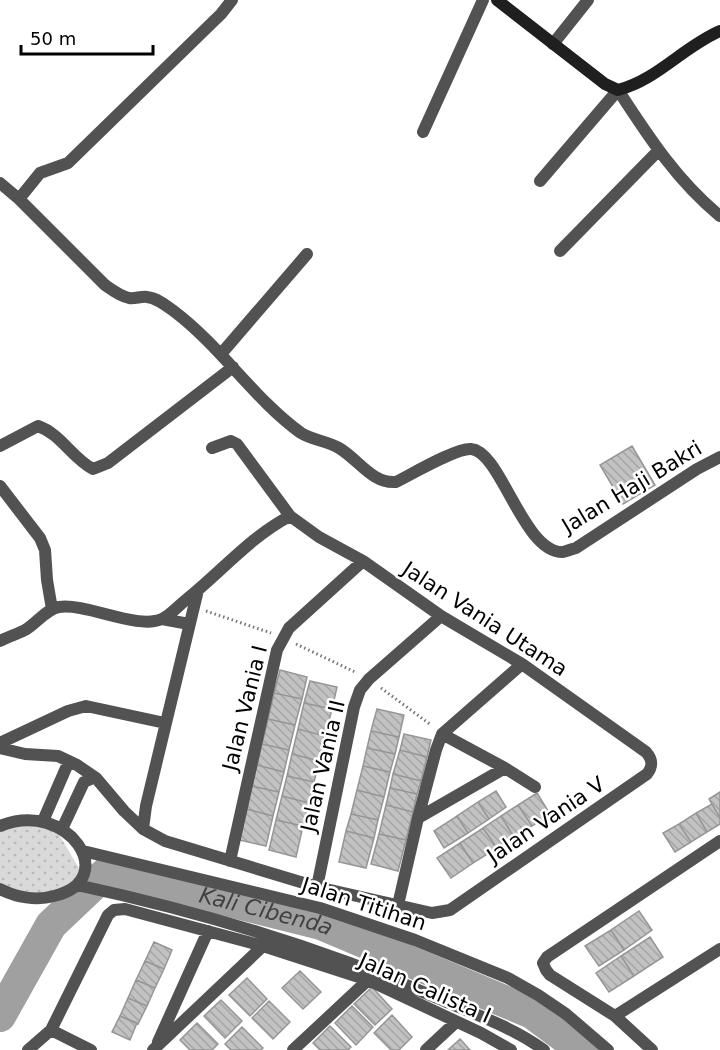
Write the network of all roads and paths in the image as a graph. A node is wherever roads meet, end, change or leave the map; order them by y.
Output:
1 (232, 0) edge
2 (483, 0) edge
3 (497, 0) edge
4 (588, 0) edge
5 (720, 31) edge
6 (553, 44) junction
7 (618, 90) junction
8 (423, 132) dead end
9 (658, 151) junction
10 (540, 181) dead end
11 (0, 183) edge
12 (19, 199) junction
13 (720, 216) edge
14 (560, 251) dead end
15 (307, 254) dead end
16 (221, 354) junction
17 (233, 367) junction
18 (0, 446) edge
19 (212, 448) dead end
20 (720, 457) edge
21 (0, 486) edge
22 (290, 516) junction
23 (363, 561) junction
24 (198, 590) junction
25 (193, 607) junction
26 (52, 609) junction
27 (441, 616) junction
28 (162, 619) junction
29 (189, 624) junction
30 (282, 638) junction
31 (0, 641) edge
32 (522, 664) junction
33 (369, 679) junction
34 (165, 723) junction
35 (442, 734) junction
36 (0, 743) edge
37 (0, 748) edge
38 (69, 761) junction
39 (652, 762) joint
40 (505, 768) junction
41 (95, 777) junction
42 (535, 787) dead end
43 (418, 818) junction
44 (42, 821) junction
45 (0, 826) edge
46 (62, 829) junction
47 (143, 829) junction
48 (720, 841) edge
49 (83, 851) junction
50 (230, 861) junction
51 (77, 885) junction
52 (316, 887) junction
53 (0, 890) edge
54 (398, 905) junction
55 (208, 931) junction
56 (263, 946) junction
57 (720, 949) edge
58 (368, 980) junction
59 (615, 1016) junction
60 (456, 1022) junction
61 (51, 1030) junction
62 (154, 1049) edge
63 (28, 1050) edge
64 (92, 1050) edge
65 (293, 1050) edge
66 (426, 1050) edge
67 (511, 1050) edge
68 (544, 1050) edge
69 (608, 1050) edge
70 (652, 1050) edge

1 - 12 street
2 - 8 street
3 - 6 street
4 - 6 street
5 - 7 street
6 - 7 street
7 - 9 street
7 - 10 street
9 - 13 street
9 - 14 street
11 - 12 street
12 - 16 street
15 - 16 street
16 - 17 street
17 - 18 street
17 - 20 street, Jalan Haji Bakri
19 - 22 street, Jalan Vania Utama
21 - 26 street
22 - 23 street, Jalan Vania Utama
22 - 24 street
23 - 27 street, Jalan Vania Utama
23 - 30 street, Jalan Vania I
24 - 25 street
24 - 28 street
25 - 29 street
25 - 30 path
26 - 28 street
26 - 31 street
27 - 32 street, Jalan Vania Utama
27 - 33 street, Jalan Vania II
28 - 29 street
29 - 34 street
30 - 33 path
30 - 50 street, Jalan Vania I
32 - 35 street
32 - 39 street, Jalan Vania Utama
33 - 35 path
33 - 52 street, Jalan Vania II
34 - 36 street
34 - 47 street
35 - 40 street
35 - 43 street
37 - 38 street
38 - 41 street
38 - 44 street
39 - 54 street, Jalan Vania V
40 - 42 street
40 - 43 street
41 - 46 street
41 - 47 street
43 - 54 street
44 - 45 street
44 - 46 street
46 - 49 street
47 - 50 street
48 - 59 street
49 - 51 street
49 - 69 street, Jalan Titihan
50 - 52 street
51 - 53 street
51 - 68 street
52 - 54 street
55 - 56 street, Jalan Calista I
55 - 61 street, Jalan Calista I
55 - 62 street
56 - 58 street, Jalan Calista I
56 - 62 street
57 - 59 street
58 - 60 street, Jalan Calista I
58 - 65 street
59 - 70 street
60 - 66 street
60 - 67 street, Jalan Calista I
61 - 63 street
61 - 64 street

